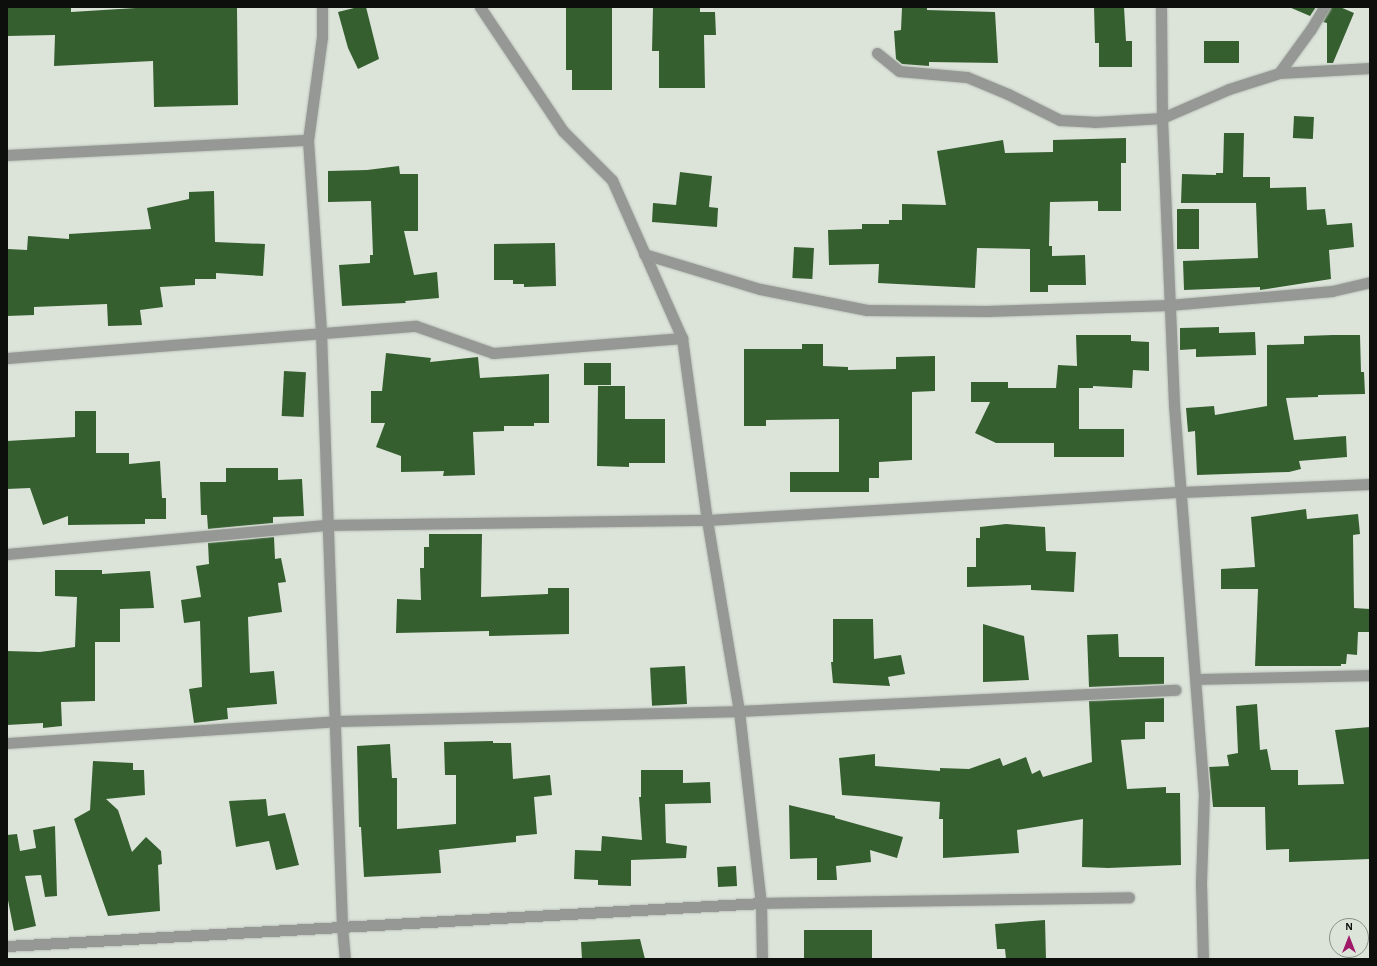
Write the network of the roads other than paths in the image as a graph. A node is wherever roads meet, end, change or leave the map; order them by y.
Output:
1 (322, 7) edge
2 (480, 7) edge
3 (1161, 7) edge
4 (1324, 7) edge
5 (877, 53) dead end
6 (1370, 68) edge
7 (1279, 72) junction
8 (1162, 118) junction
9 (308, 140) junction
10 (7, 155) edge
11 (644, 254) junction
12 (1370, 282) edge
13 (1169, 305) junction
14 (321, 333) junction
15 (682, 338) junction
16 (7, 358) edge
17 (1370, 484) edge
18 (1181, 492) junction
19 (706, 520) junction
20 (328, 525) junction
21 (7, 554) edge
22 (1370, 675) edge
23 (1196, 679) junction
24 (1175, 690) dead end
25 (739, 711) junction
26 (334, 721) junction
27 (7, 743) edge
28 (1129, 897) dead end
29 (761, 903) junction
30 (342, 926) junction
31 (7, 946) edge
32 (345, 959) edge
33 (762, 959) edge
34 (1203, 959) edge

1 - 9 street
2 - 11 street
3 - 8 street
4 - 7 street
5 - 8 street
6 - 7 street
7 - 8 street
8 - 13 street
9 - 10 street
9 - 14 street
11 - 13 street
11 - 15 street
12 - 13 street
13 - 18 street
14 - 15 street
14 - 16 street
14 - 20 street
15 - 19 street
17 - 18 street
18 - 19 street
18 - 23 street
19 - 20 street
19 - 25 street
20 - 21 street
20 - 26 street
22 - 23 street
23 - 34 street
24 - 25 street
25 - 26 street
25 - 29 street
26 - 27 street
26 - 30 street
28 - 29 street
29 - 30 street
29 - 33 street
30 - 31 street
30 - 32 street

